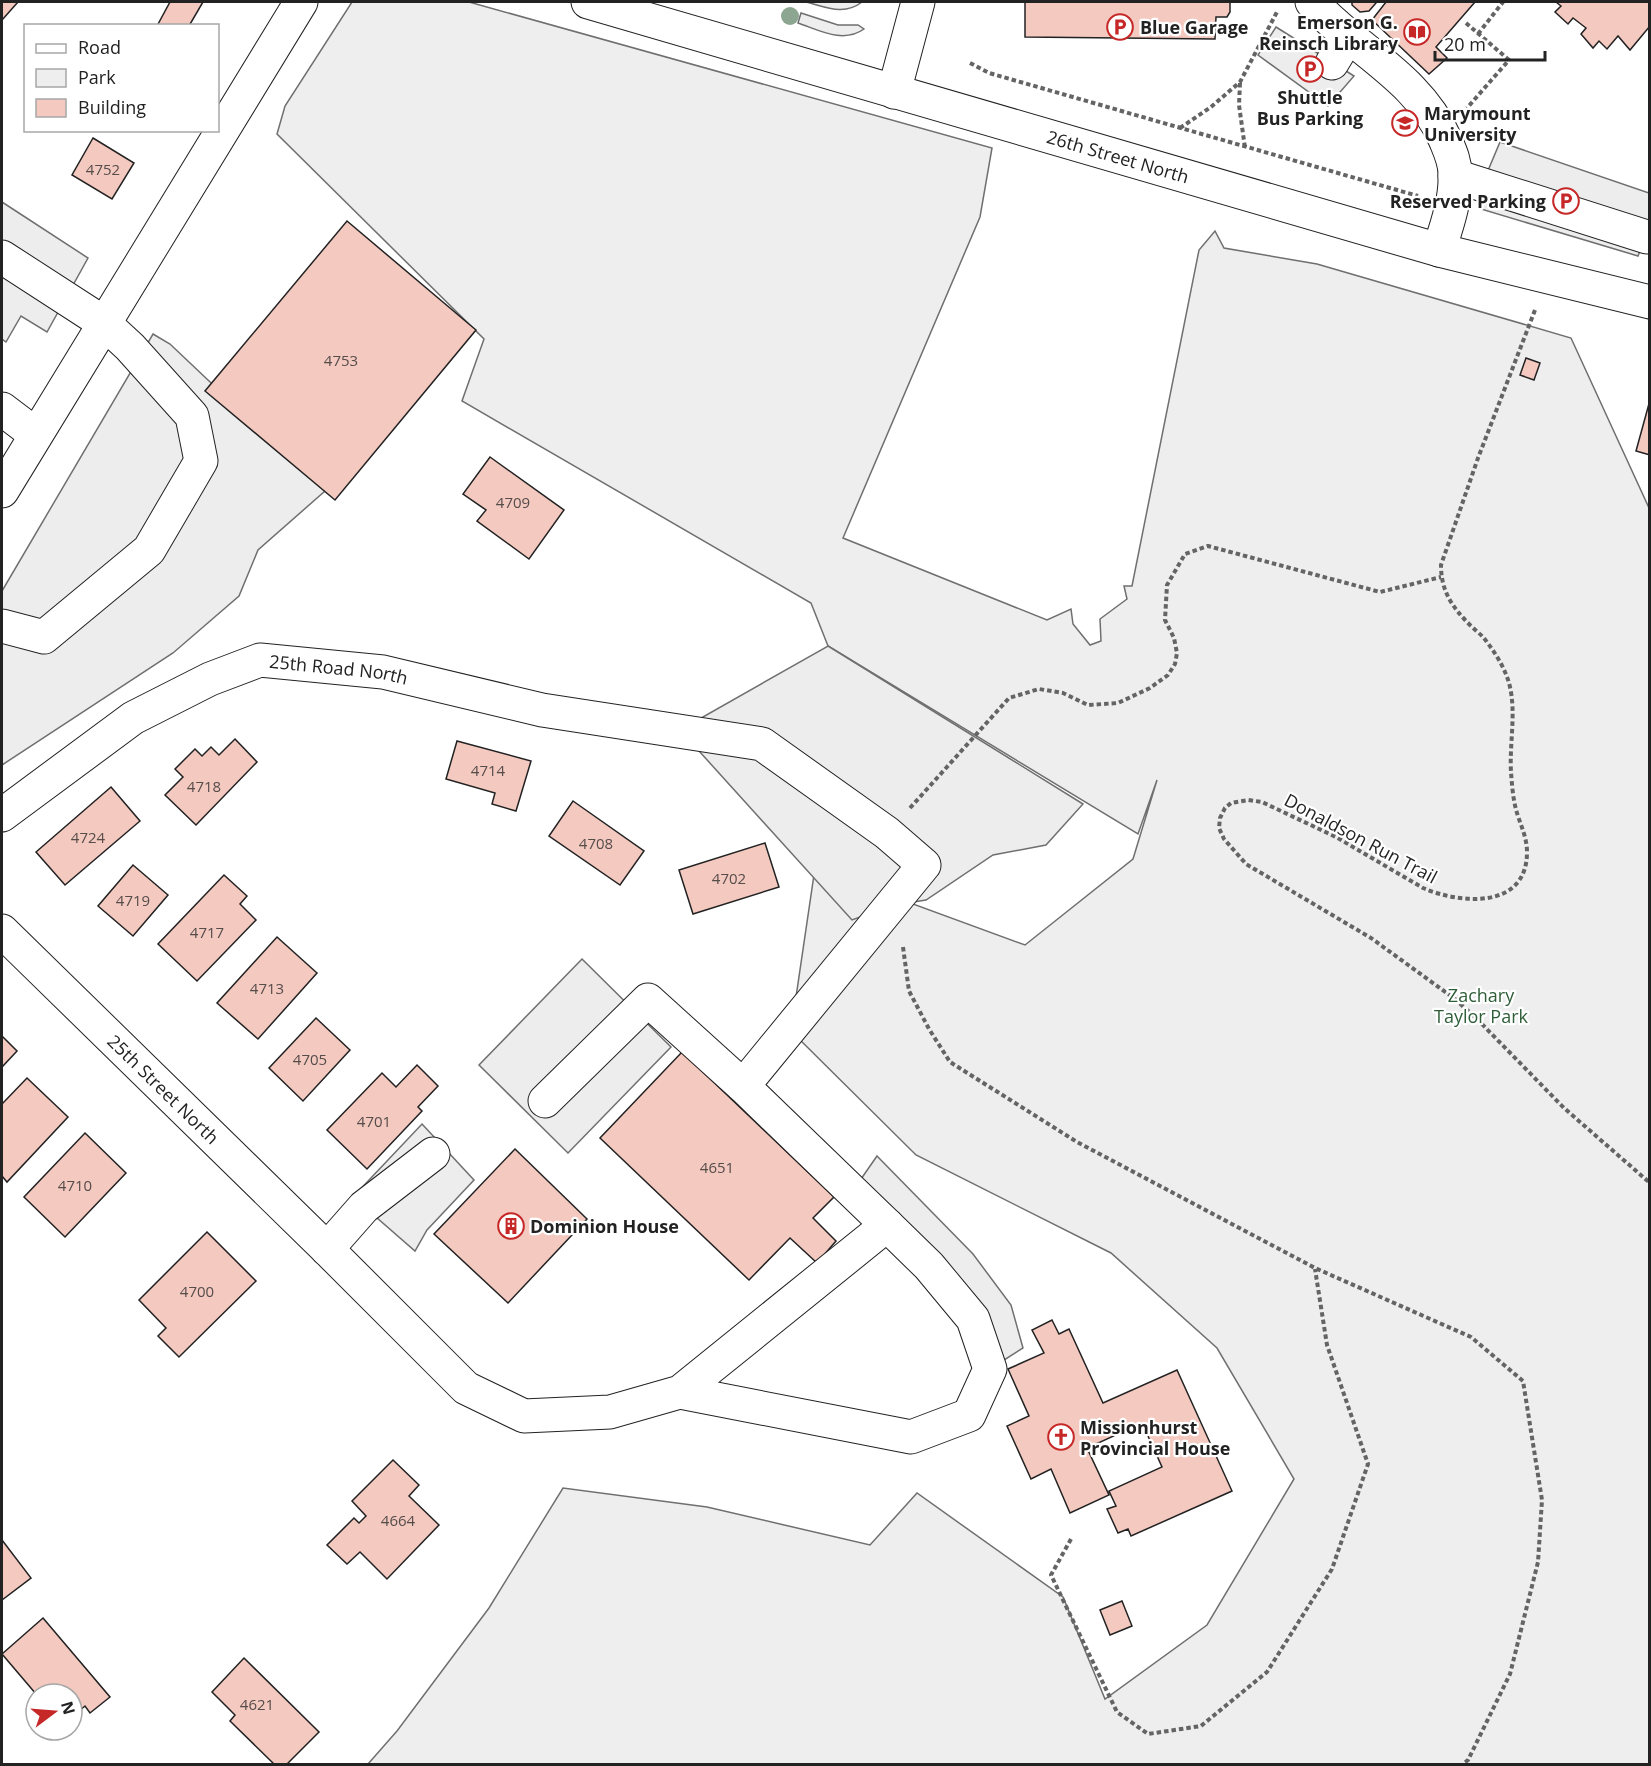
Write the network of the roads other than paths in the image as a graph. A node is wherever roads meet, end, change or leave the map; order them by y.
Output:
1 (301, 2) edge
2 (588, 2) edge
3 (918, 2) edge
4 (1312, 2) edge
5 (1349, 35) junction
6 (1332, 63) dead end
7 (894, 92) junction
8 (1454, 191) junction
9 (1647, 237) dead end
10 (1439, 250) junction
11 (2, 257) edge
12 (1650, 302) edge
13 (104, 323) junction
14 (2, 408) edge
15 (35, 434) junction
16 (2, 491) edge
17 (2, 626) edge
18 (2, 815) edge
19 (2, 931) edge
20 (743, 1086) junction
21 (545, 1101) dead end
22 (433, 1154) dead end
23 (886, 1225) junction
24 (327, 1249) junction
25 (680, 1392) junction

1 - 13 street
2 - 7 street, 26th Street North
3 - 7 street
4 - 5 street
5 - 6 street
5 - 8 street
7 - 10 street, 26th Street North
8 - 9 street
8 - 10 street
10 - 12 street, 26th Street North
11 - 13 street
13 - 15 street
13 - 17 street
14 - 15 street
15 - 16 street
18 - 20 street, 25th Road North
19 - 24 street, 25th Street North
20 - 21 street
20 - 23 street
22 - 24 street
23 - 25 street
23 - 25 street
24 - 25 street, 25th Street North

